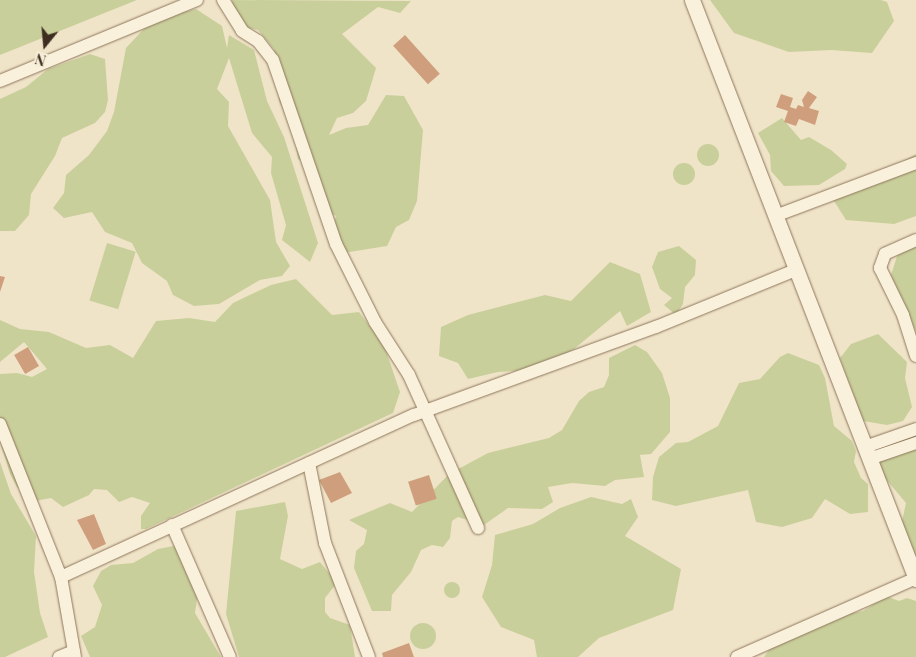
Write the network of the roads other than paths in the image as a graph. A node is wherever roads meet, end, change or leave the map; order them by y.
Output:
1 (197, 0) edge
2 (223, 0) edge
3 (692, 0) edge
4 (0, 81) edge
5 (916, 163) edge
6 (776, 216) junction
7 (916, 240) edge
8 (796, 270) junction
9 (916, 356) edge
10 (425, 411) junction
11 (0, 424) edge
12 (916, 430) edge
13 (916, 443) edge
14 (867, 453) junction
15 (309, 462) junction
16 (172, 525) junction
17 (478, 528) dead end
18 (61, 577) junction
19 (916, 579) edge
20 (74, 654) edge
21 (59, 657) edge
22 (230, 657) edge
23 (369, 657) edge
24 (737, 657) edge

1 - 4 street
2 - 10 street
3 - 6 street
5 - 6 street
6 - 8 street
7 - 9 street
8 - 10 street
8 - 14 street
10 - 15 street
10 - 17 street
11 - 18 street
12 - 14 street
13 - 14 street
14 - 19 street
15 - 16 street
15 - 23 street
16 - 18 street
16 - 22 street
18 - 20 street
19 - 24 street
20 - 21 street

